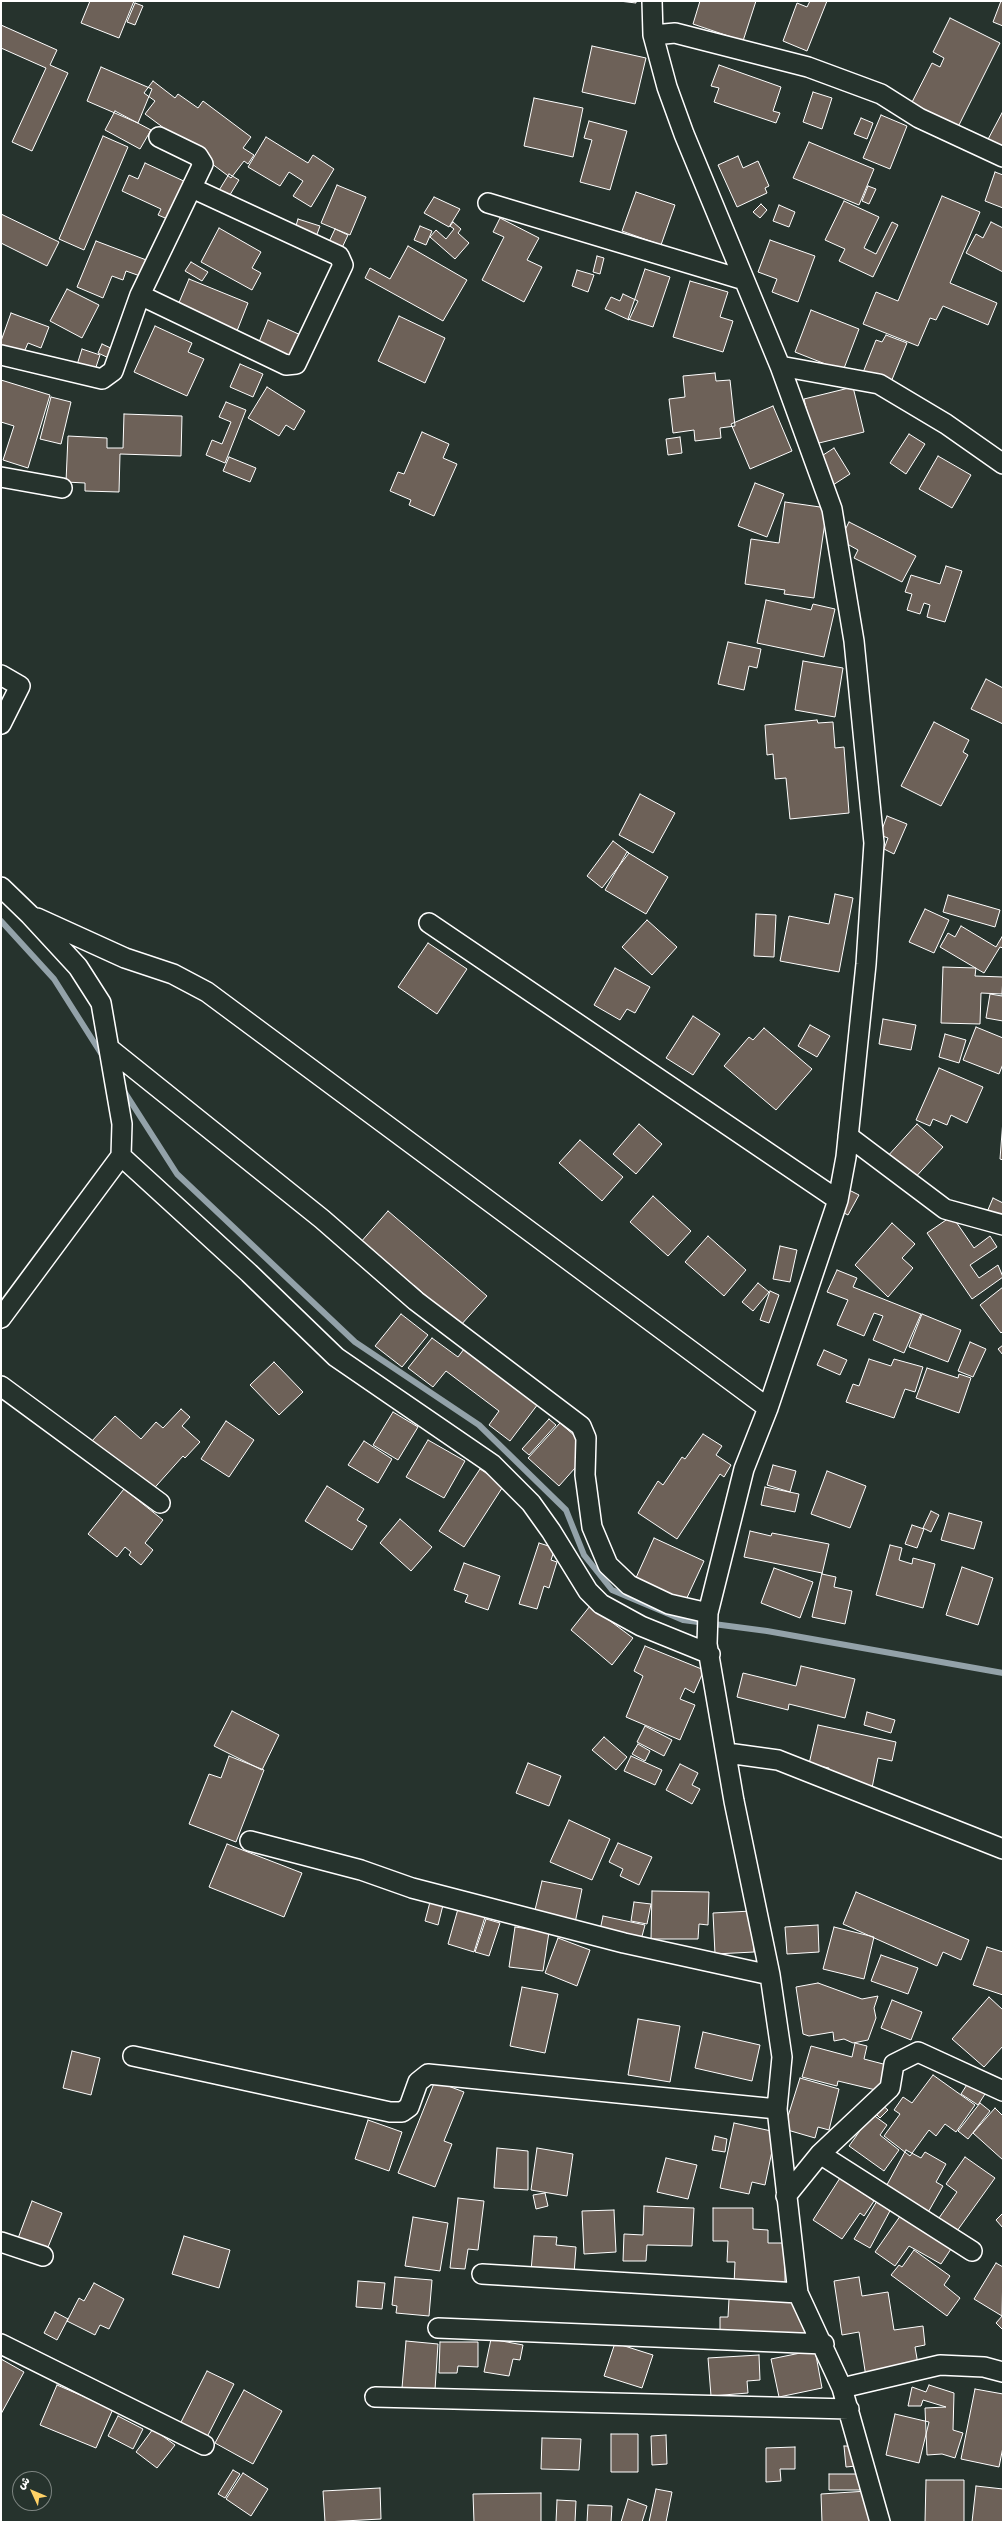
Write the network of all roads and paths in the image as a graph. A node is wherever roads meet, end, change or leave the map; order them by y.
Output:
1 (652, 1) edge
2 (653, 35) junction
3 (159, 137) dead end
4 (1003, 157) edge
5 (192, 188) junction
6 (488, 203) dead end
7 (744, 280) junction
8 (140, 295) junction
9 (1, 355) edge
10 (780, 366) junction
11 (1003, 464) edge
12 (1, 477) edge
13 (62, 488) dead end
14 (1, 675) edge
15 (1, 724) edge
16 (1, 887) edge
17 (30, 915) junction
18 (430, 923) dead end
19 (110, 1049) junction
20 (848, 1136) junction
21 (121, 1156) junction
22 (838, 1200) junction
23 (1003, 1225) edge
24 (1, 1318) edge
25 (1, 1386) edge
26 (768, 1408) junction
27 (160, 1503) dead end
28 (708, 1616) junction
29 (708, 1649) junction
30 (727, 1753) junction
31 (250, 1840) dead end
32 (1003, 1849) edge
33 (770, 1975) junction
34 (133, 2056) dead end
35 (1003, 2090) edge
36 (777, 2109) junction
37 (820, 2154) junction
38 (786, 2196) junction
39 (1, 2242) edge
40 (972, 2251) dead end
41 (43, 2256) dead end
42 (482, 2274) dead end
43 (798, 2293) junction
44 (438, 2328) dead end
45 (1, 2344) edge
46 (824, 2344) junction
47 (1003, 2372) edge
48 (842, 2388) junction
49 (375, 2397) dead end
50 (849, 2409) junction
51 (204, 2445) dead end
52 (880, 2522) edge

1 - 2 street
2 - 4 street
2 - 7 street
3 - 5 street
5 - 8 street
5 - 8 street
6 - 7 street
7 - 10 street
8 - 9 street
10 - 11 street
10 - 20 street
12 - 13 street
14 - 15 street
16 - 17 street
17 - 19 street
17 - 26 street
18 - 22 street
19 - 21 street
19 - 28 street
20 - 22 street
20 - 23 street
21 - 24 street
21 - 29 street
22 - 26 street
25 - 27 street
26 - 28 street
28 - 29 street
29 - 30 street
30 - 32 street
30 - 33 street
31 - 33 street
33 - 36 street
34 - 36 street
35 - 37 street
36 - 38 street
37 - 38 street
37 - 40 street
38 - 43 street
39 - 41 street
42 - 43 street
43 - 46 street
44 - 46 street
45 - 51 street
46 - 48 street
47 - 48 street
48 - 50 street
49 - 50 street
50 - 52 street

